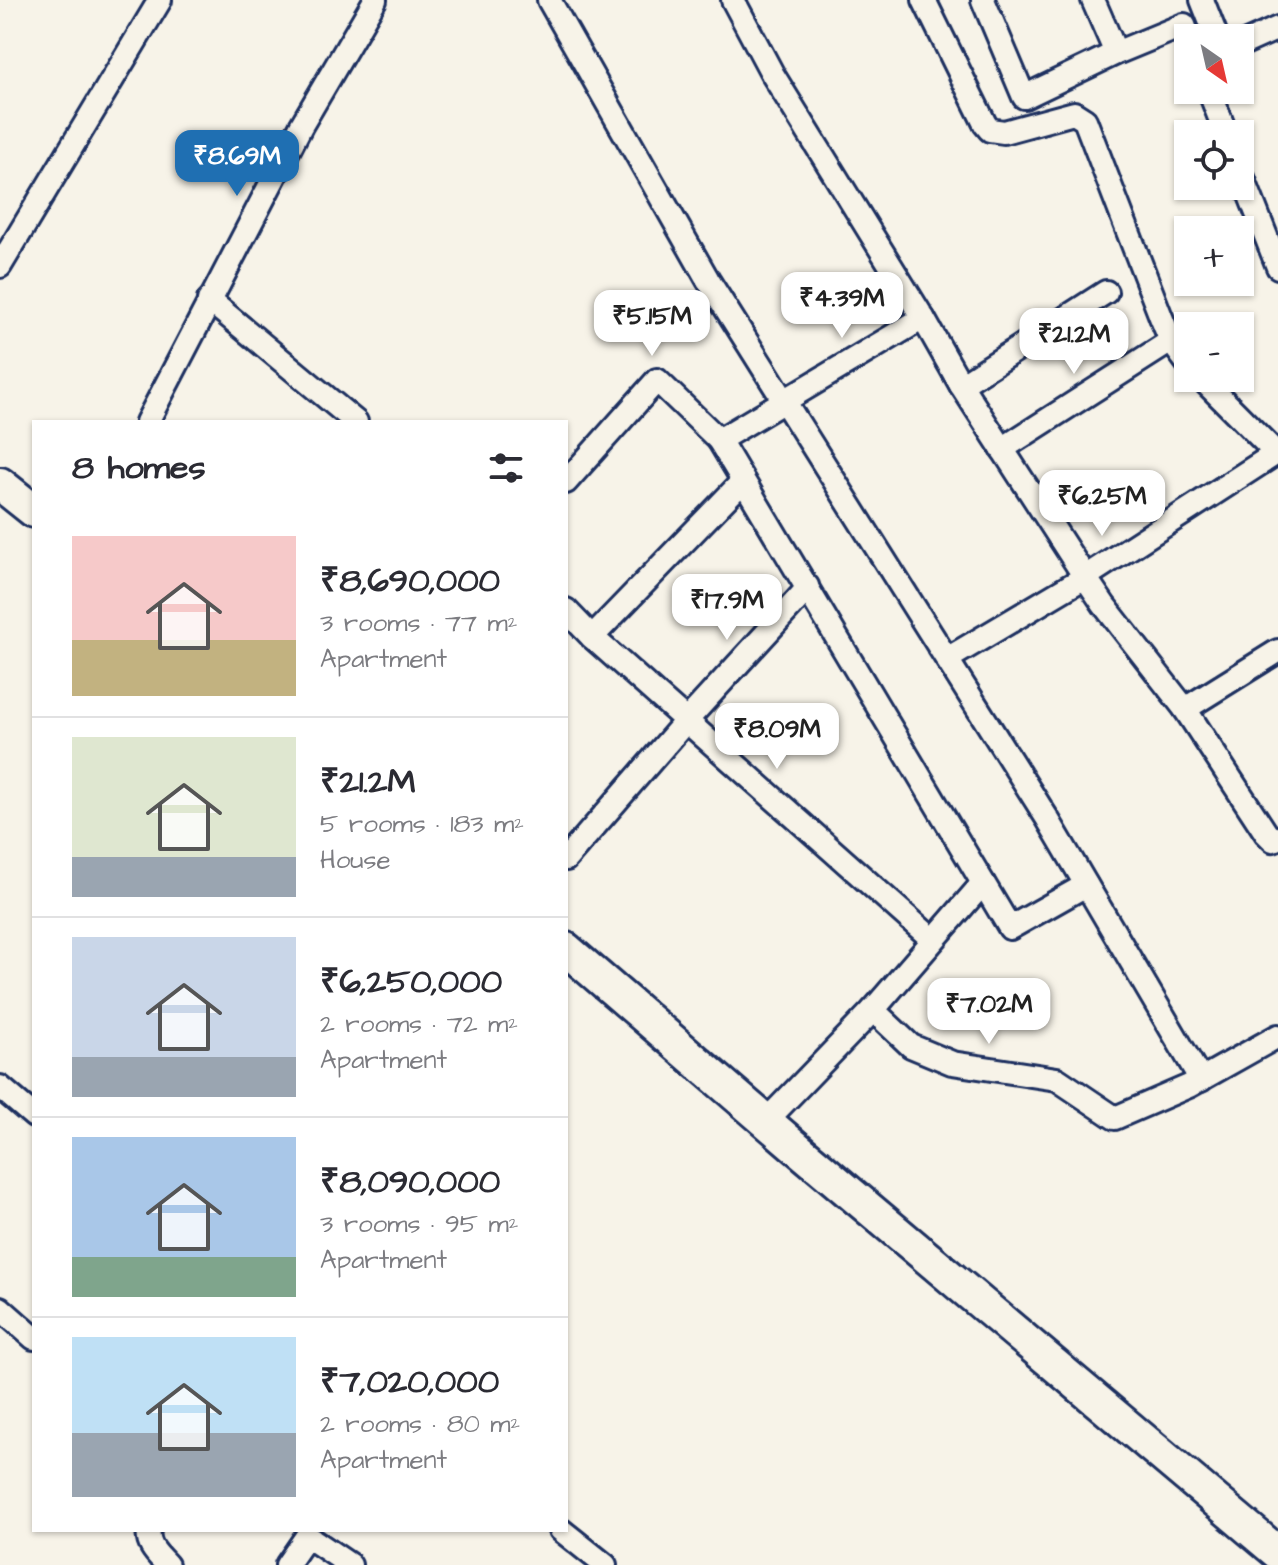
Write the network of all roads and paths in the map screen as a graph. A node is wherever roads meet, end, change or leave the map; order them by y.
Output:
1 (160, 0) edge
2 (375, 0) edge
3 (549, 0) edge
4 (733, 0) edge
5 (924, 0) edge
6 (983, 0) edge
7 (1093, 0) edge
8 (1202, 0) edge
9 (1211, 24) edge
10 (1278, 28) edge
11 (1174, 29) edge
12 (1254, 39) edge
13 (1116, 53) junction
14 (1252, 200) edge
15 (0, 266) edge
16 (1278, 267) edge
17 (1106, 292) dead end
18 (209, 300) junction
19 (923, 318) junction
20 (1171, 341) junction
21 (1174, 345) edge
22 (961, 385) junction
23 (1215, 392) edge
24 (785, 402) junction
25 (148, 420) edge
26 (354, 420) edge
27 (719, 440) junction
28 (1002, 449) junction
29 (1277, 452) edge
30 (568, 480) edge
31 (743, 481) junction
32 (0, 484) edge
33 (32, 509) edge
34 (1085, 577) junction
35 (807, 586) junction
36 (568, 612) edge
37 (592, 637) junction
38 (1278, 651) edge
39 (947, 659) junction
40 (1185, 709) junction
41 (686, 721) junction
42 (1276, 842) edge
43 (568, 857) edge
44 (983, 883) junction
45 (1086, 885) junction
46 (932, 939) junction
47 (568, 951) edge
48 (873, 1010) junction
49 (1278, 1036) edge
50 (1201, 1080) junction
51 (0, 1087) edge
52 (32, 1114) edge
53 (766, 1121) junction
54 (0, 1308) edge
55 (32, 1336) edge
56 (148, 1532) edge
57 (564, 1532) edge
58 (310, 1533) edge
59 (1278, 1553) edge
60 (167, 1565) edge
61 (287, 1565) edge
62 (350, 1565) edge
63 (605, 1565) edge

1 - 15 street
2 - 18 street
3 - 24 street
4 - 19 street
5 - 20 street
6 - 13 street
7 - 13 street
8 - 9 street
10 - 12 street
11 - 13 street
14 - 16 street
17 - 22 street
18 - 25 street
18 - 26 street
19 - 22 street
19 - 24 street
20 - 21 street
20 - 28 street
22 - 28 street
23 - 29 street
24 - 27 street
24 - 39 street
27 - 30 street
27 - 31 street
28 - 34 street
29 - 34 street
31 - 35 street
31 - 37 street
32 - 33 street
34 - 39 street
34 - 40 street
35 - 41 street
35 - 44 street
36 - 37 street
37 - 41 street
38 - 40 street
39 - 45 street
40 - 42 street
41 - 43 street
41 - 46 street
44 - 45 street
44 - 46 street
45 - 50 street
46 - 48 street
47 - 53 street
48 - 50 street
48 - 53 street
49 - 50 street
51 - 52 street
53 - 59 street
54 - 55 street
56 - 60 street
57 - 63 street
58 - 61 street
58 - 62 street

